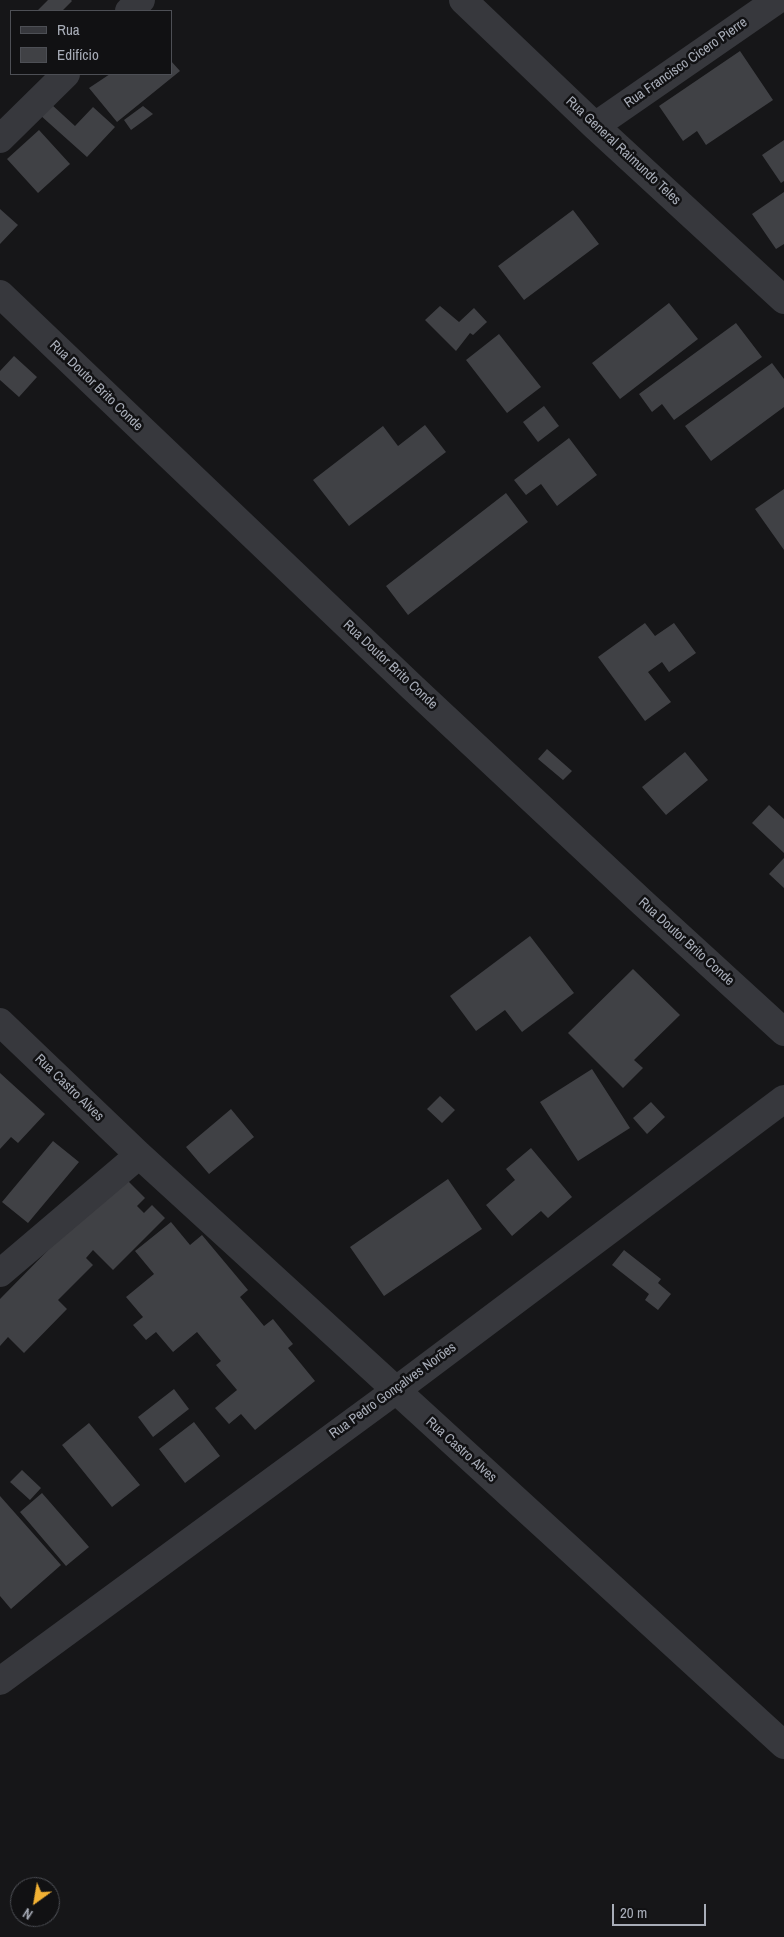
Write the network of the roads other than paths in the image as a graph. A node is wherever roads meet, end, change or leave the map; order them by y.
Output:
1 (141, 0) edge
2 (464, 0) edge
3 (777, 0) edge
4 (130, 10) edge
5 (65, 75) edge
6 (595, 126) junction
7 (0, 139) edge
8 (0, 294) edge
9 (784, 300) edge
10 (0, 1022) edge
11 (784, 1032) edge
12 (784, 1099) edge
13 (139, 1155) junction
14 (0, 1273) edge
15 (395, 1390) junction
16 (0, 1681) edge
17 (784, 1745) edge

1 - 4 street
2 - 6 street, Rua General Raimundo Teles
3 - 6 street, Rua Francisco Cicero Pierre
5 - 7 street
6 - 9 street, Rua General Raimundo Teles
8 - 11 street, Rua Doutor Brito Conde
10 - 13 street, Rua Castro Alves
12 - 15 street, Rua Pedro Gonçalves Norões
13 - 14 street
13 - 15 street, Rua Castro Alves
15 - 16 street, Rua Pedro Gonçalves Norões
15 - 17 street, Rua Castro Alves

